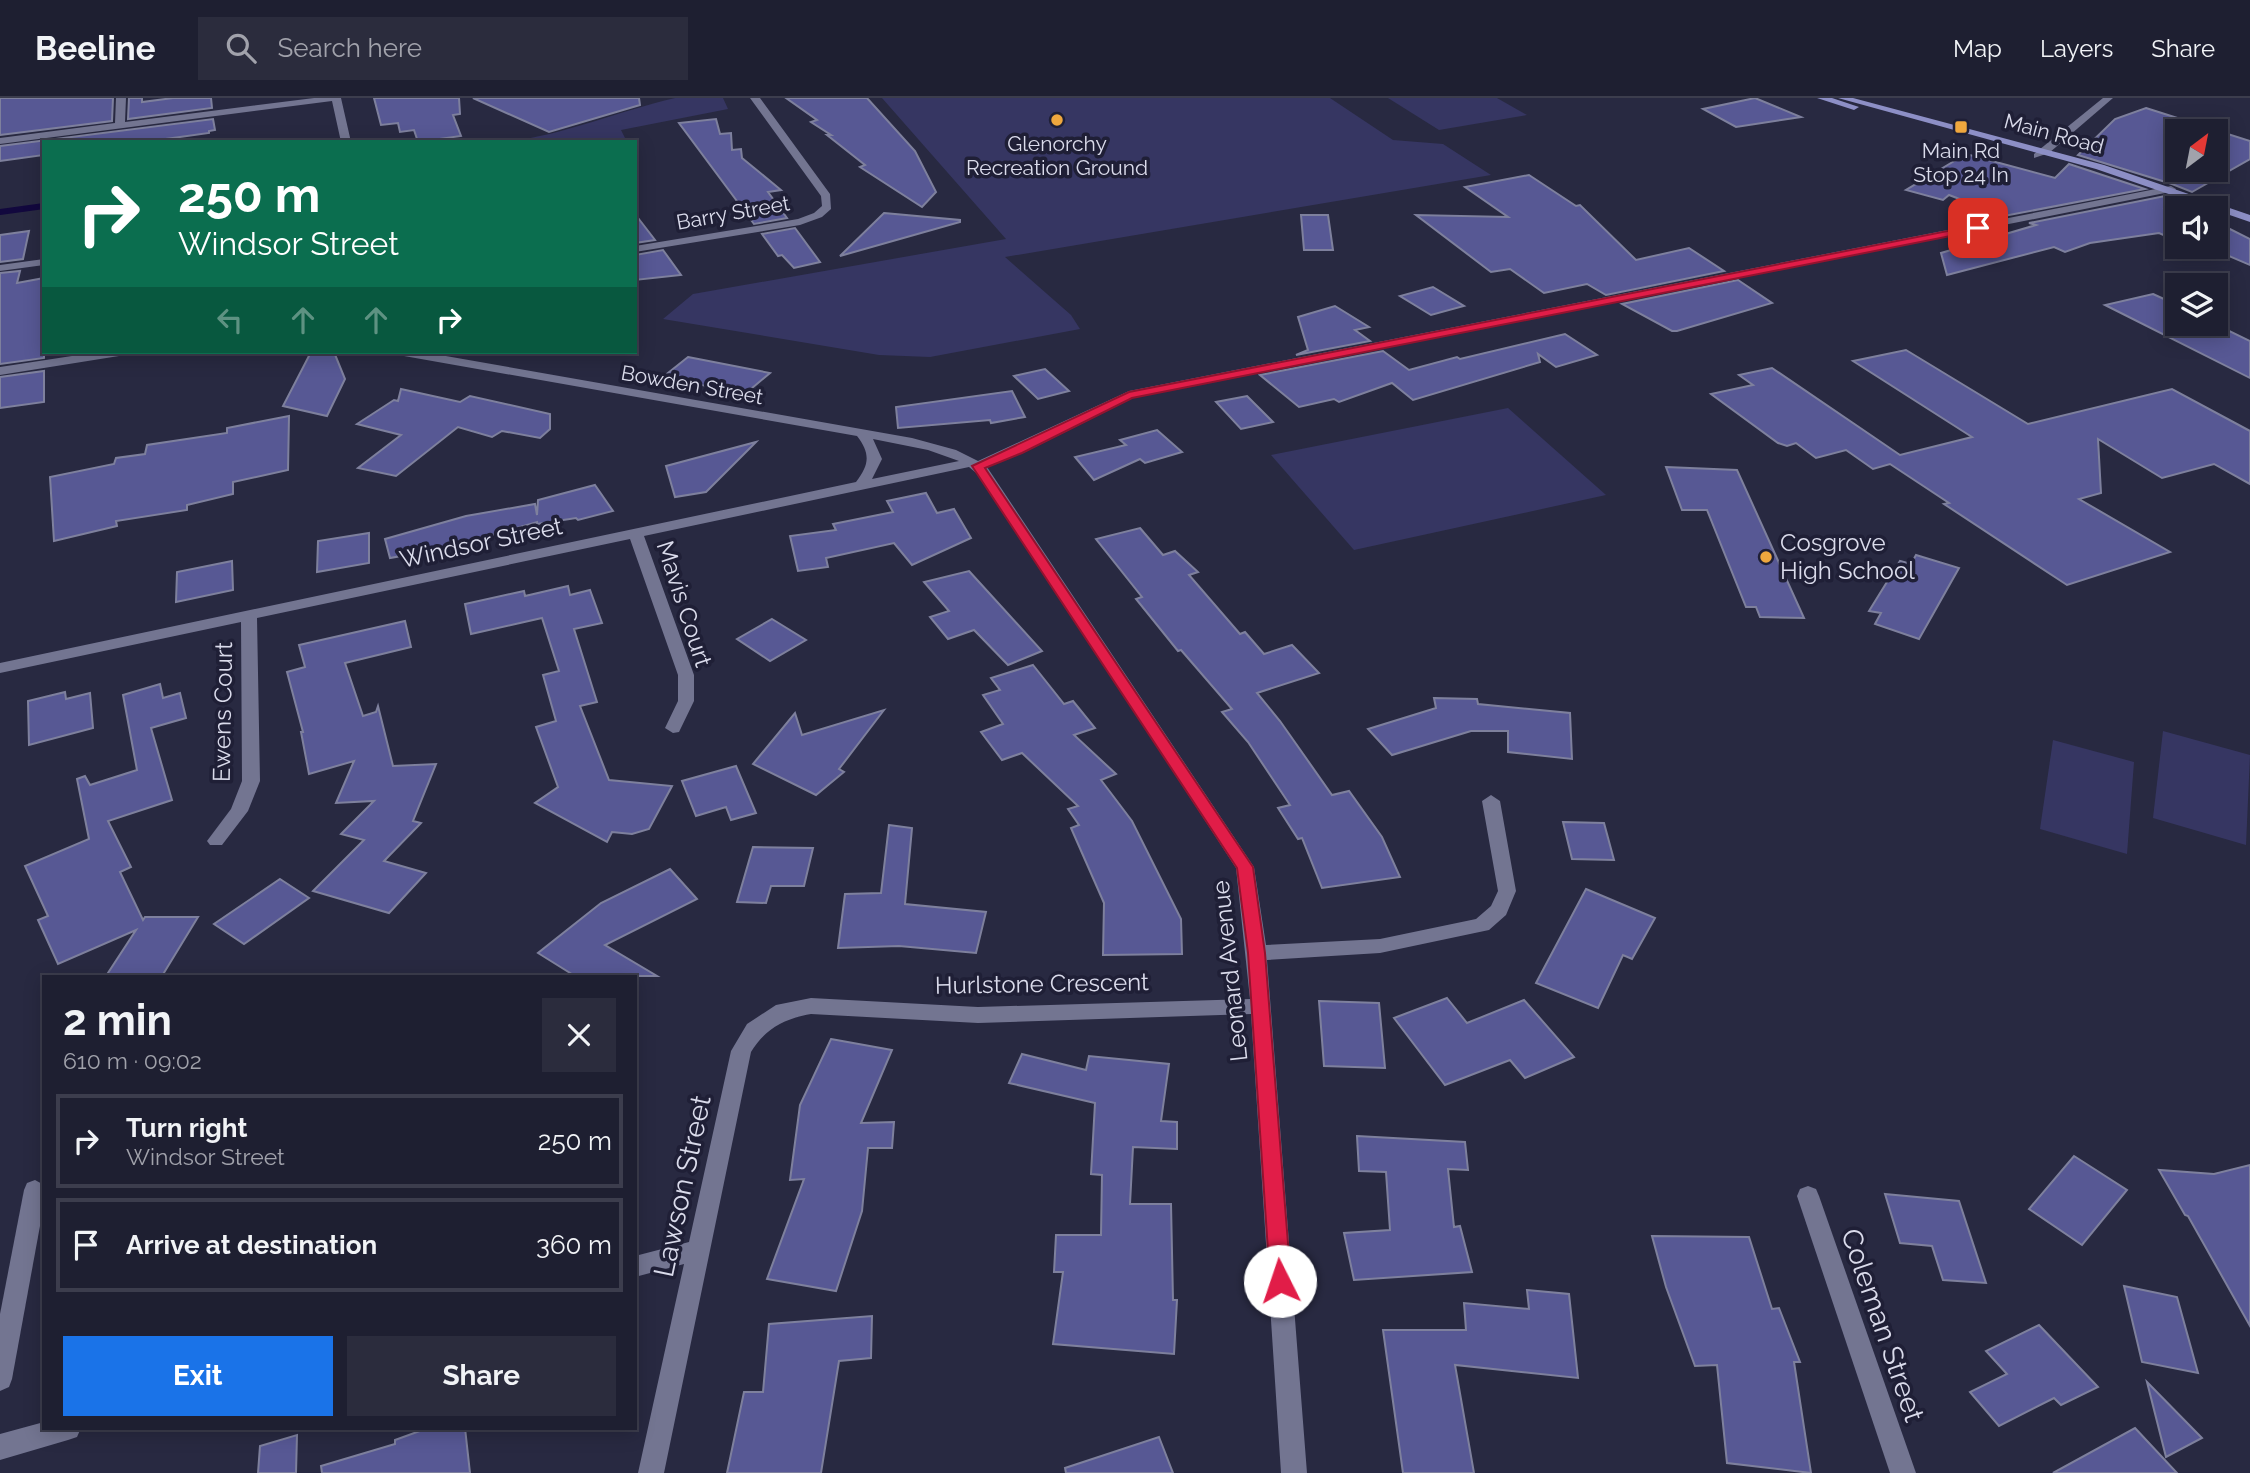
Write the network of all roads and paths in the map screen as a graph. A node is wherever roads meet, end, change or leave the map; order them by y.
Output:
1 (121, 98) edge
2 (336, 98) edge
3 (755, 98) edge
4 (1822, 98) edge
5 (1843, 98) edge
6 (2108, 98) edge
7 (120, 126) junction
8 (345, 140) edge
9 (0, 141) edge
10 (2041, 154) junction
11 (2171, 189) junction
12 (2155, 193) junction
13 (2165, 196) edge
14 (2228, 218) edge
15 (2250, 219) edge
16 (2250, 226) edge
17 (637, 249) edge
18 (42, 262) edge
19 (0, 268) edge
20 (106, 354) edge
21 (411, 354) edge
22 (0, 371) edge
23 (862, 434) junction
24 (975, 464) junction
25 (862, 484) junction
26 (636, 534) junction
27 (248, 616) junction
28 (0, 668) edge
29 (673, 728) dead end
30 (1490, 801) dead end
31 (216, 841) dead end
32 (1256, 953) junction
33 (1260, 1006) junction
34 (783, 1011) joint
35 (35, 1190) dead end
36 (1808, 1196) dead end
37 (699, 1249) junction
38 (637, 1266) edge
39 (0, 1379) edge
40 (61, 1430) edge
41 (0, 1447) edge
42 (651, 1473) edge
43 (1294, 1473) edge
44 (1903, 1473) edge

1 - 7 street
2 - 7 street
2 - 8 street
3 - 17 street, Barry Street
4 - 10 main road, Main Road
5 - 10 main road, Main Road
6 - 10 street
7 - 9 street
10 - 11 main road, Main Road
10 - 12 main road, Main Road
11 - 12 street, Windsor Street
11 - 15 main road, Main Road
12 - 13 main road, Main Road
12 - 24 street, Windsor Street
14 - 16 main road
18 - 19 street
20 - 22 street
21 - 23 street, Bowden Street
23 - 24 street, Bowden Street
23 - 25 street
24 - 25 street, Windsor Street
24 - 32 street, Leonard Avenue
25 - 26 street, Windsor Street
26 - 27 street, Windsor Street
26 - 29 street, Mavis Court
27 - 28 street, Windsor Street
27 - 31 street, Ewens Court
30 - 32 street
32 - 33 street, Leonard Avenue
33 - 34 street, Hurlstone Crescent
33 - 43 street, Leonard Avenue
34 - 37 street, Lawson Street
35 - 39 street
36 - 44 street, Coleman Street
37 - 38 street
37 - 42 street, Lawson Street
40 - 41 street

